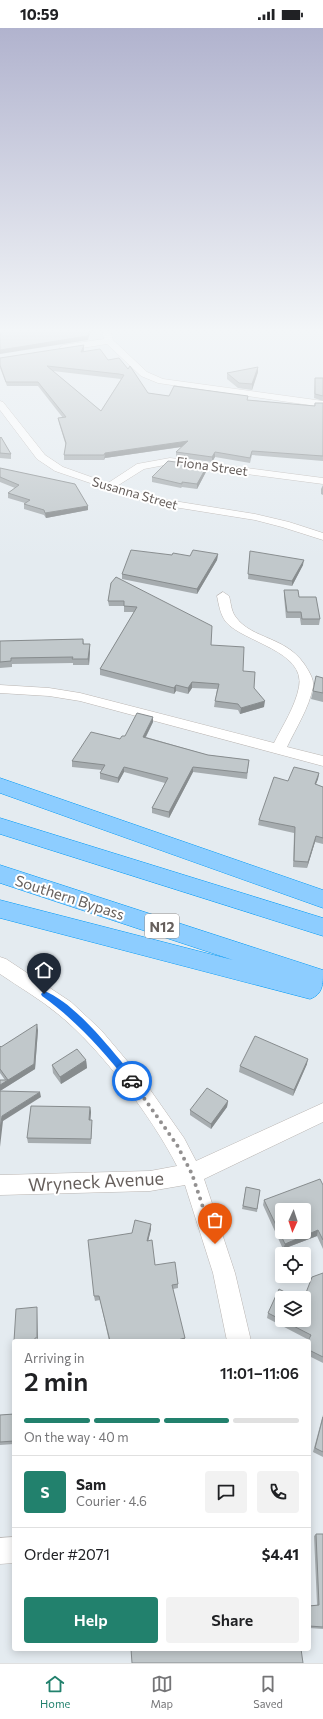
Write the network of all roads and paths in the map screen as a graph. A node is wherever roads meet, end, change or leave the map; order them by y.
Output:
1 (2, 406) edge
2 (323, 481) edge
3 (108, 487) junction
4 (323, 537) edge
5 (223, 596) dead end
6 (0, 689) edge
7 (279, 749) junction
8 (323, 761) edge
9 (0, 785) edge
10 (0, 826) edge
11 (0, 874) edge
12 (323, 900) edge
13 (0, 909) edge
14 (323, 927) edge
15 (0, 964) edge
16 (323, 980) edge
17 (323, 991) edge
18 (323, 1112) edge
19 (192, 1174) junction
20 (0, 1185) edge
21 (239, 1339) edge
22 (12, 1550) edge
23 (0, 1551) edge

1 - 3 street, Susanna Street
2 - 3 street, Fiona Street
3 - 4 street, Susanna Street
5 - 7 street
6 - 7 street
7 - 8 street
9 - 12 highway
10 - 14 highway
11 - 16 highway, Southern Bypass / N12
13 - 17 highway
15 - 19 street
18 - 19 street, Wryneck Avenue
19 - 20 street, Wryneck Avenue
19 - 21 street
22 - 23 street

